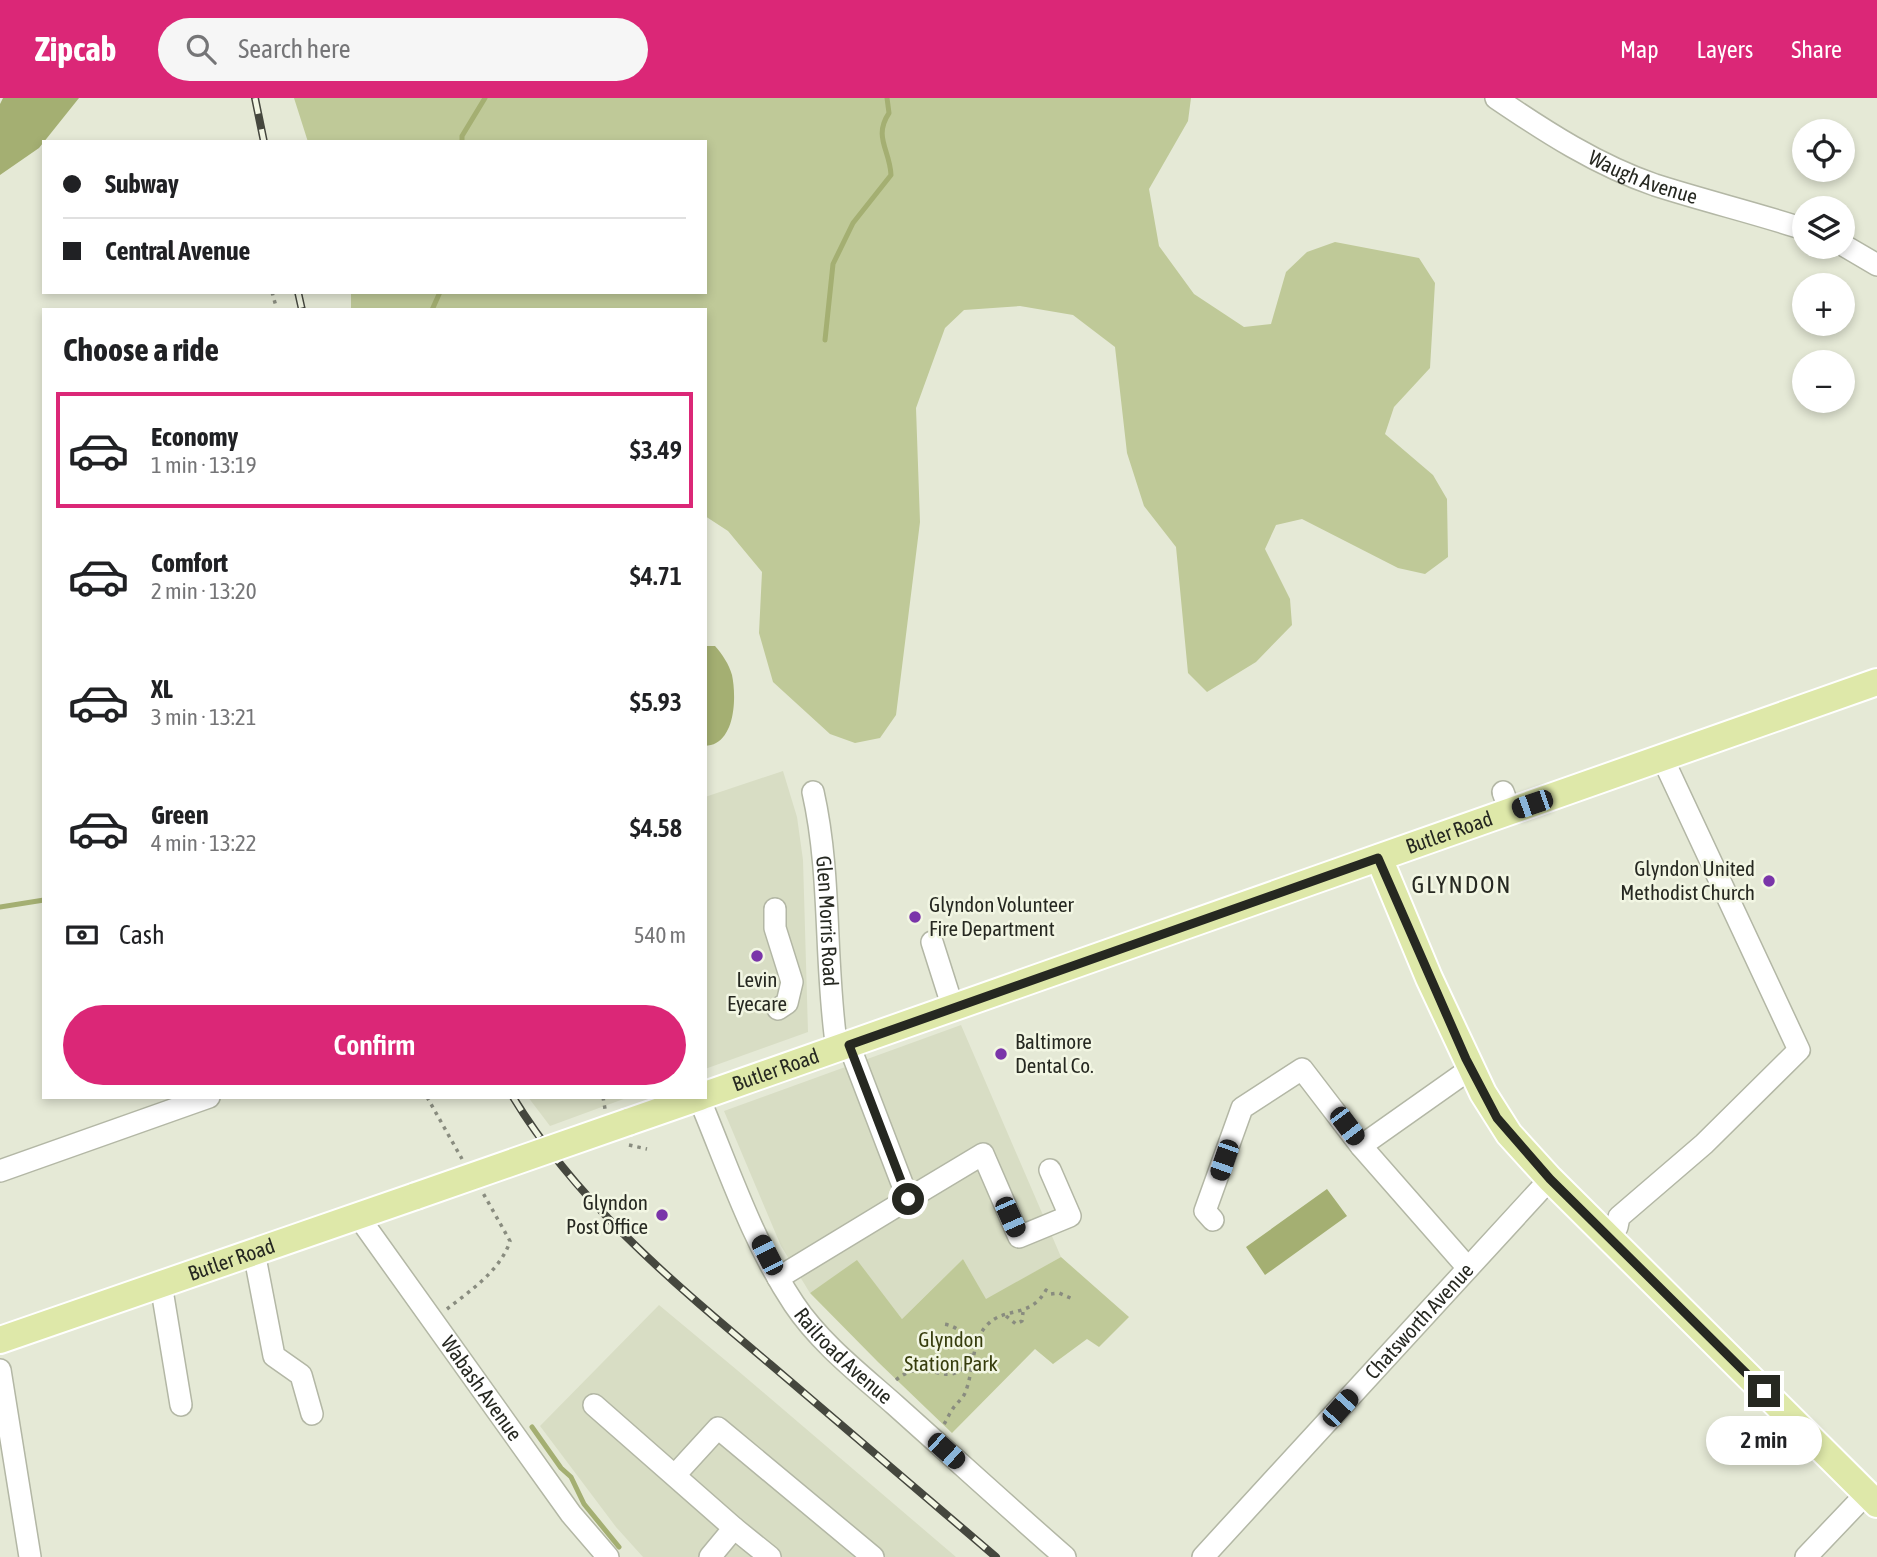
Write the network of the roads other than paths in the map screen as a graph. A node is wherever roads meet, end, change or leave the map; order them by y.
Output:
1 (1496, 98) edge
2 (1792, 225) edge
3 (1855, 251) edge
4 (1877, 265) edge
5 (1877, 682) edge
6 (1662, 758) junction
7 (813, 792) dead end
8 (1378, 858) junction
9 (775, 909) dead end
10 (932, 942) dead end
11 (953, 1008) junction
12 (778, 1009) dead end
13 (843, 1047) junction
14 (1470, 1069) junction
15 (707, 1094) edge
16 (203, 1099) edge
17 (693, 1099) edge
18 (700, 1099) edge
19 (1361, 1146) junction
20 (1050, 1170) dead end
21 (0, 1171) edge
22 (1550, 1179) junction
23 (908, 1199) junction
24 (358, 1216) junction
25 (1213, 1220) dead end
26 (1608, 1237) junction
27 (254, 1252) junction
28 (1468, 1268) junction
29 (778, 1278) junction
30 (161, 1284) junction
31 (0, 1340) edge
32 (0, 1370) edge
33 (181, 1405) dead end
34 (594, 1405) dead end
35 (312, 1414) dead end
36 (675, 1475) junction
37 (1872, 1499) edge
38 (734, 1528) junction
39 (846, 1549) edge
40 (30, 1557) edge
41 (608, 1557) edge
42 (710, 1557) edge
43 (770, 1557) edge
44 (873, 1557) edge
45 (1065, 1557) edge
46 (1203, 1557) edge
47 (1806, 1557) edge

1 - 2 street, Waugh Avenue
3 - 4 street
5 - 6 main road, Butler Road
6 - 8 main road, Butler Road
6 - 26 street
7 - 13 street, Glen Morris Road
8 - 11 main road, Butler Road
8 - 14 main road
9 - 12 street
10 - 11 street
11 - 13 main road, Butler Road
13 - 15 main road, Butler Road
13 - 23 street, Glen Morris Road
14 - 19 street
14 - 22 main road
16 - 21 street
17 - 24 main road, Butler Road, bridge
18 - 29 street, Railroad Avenue
19 - 25 street
19 - 28 street
20 - 23 street
22 - 26 main road
22 - 28 street, Chatsworth Avenue
23 - 29 street
24 - 27 main road, Butler Road
24 - 41 street, Wabash Avenue
26 - 37 main road
27 - 30 main road, Butler Road
27 - 35 street
28 - 46 street, Chatsworth Avenue
29 - 45 street, Railroad Avenue
30 - 31 main road, Butler Road
30 - 33 street
32 - 40 street
34 - 36 street
36 - 38 street
36 - 39 street
37 - 47 street
38 - 42 street
38 - 43 street
39 - 44 street

